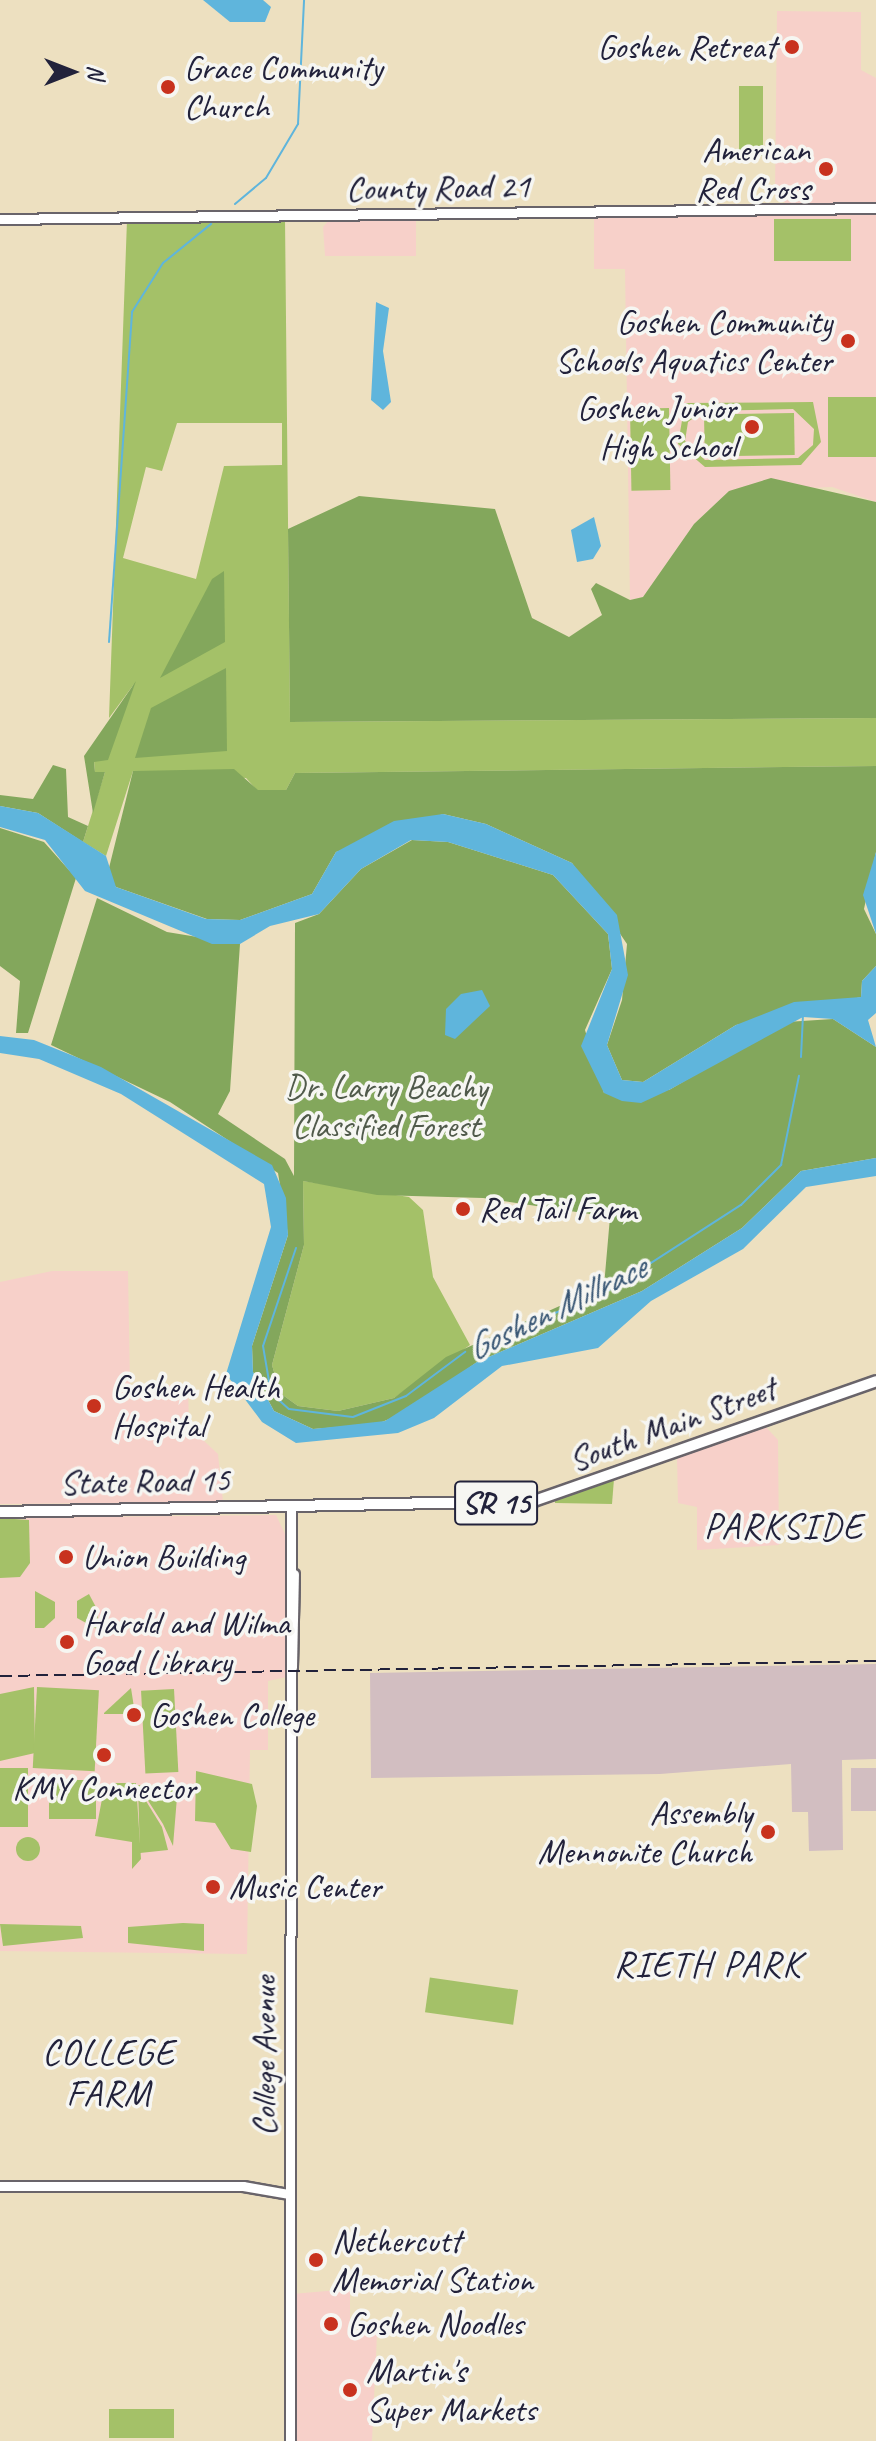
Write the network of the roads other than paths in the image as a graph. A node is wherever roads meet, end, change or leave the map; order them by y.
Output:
1 (876, 208) edge
2 (0, 219) edge
3 (876, 1381) edge
4 (291, 1507) junction
5 (0, 1512) edge
6 (0, 2186) edge
7 (289, 2194) junction
8 (290, 2441) edge

1 - 2 street, County Road 21
3 - 4 main road, South Main Street / SR 15
4 - 5 main road, State Road 15 / SR 15
4 - 7 street, College Avenue
6 - 7 street
7 - 8 street, College Avenue

